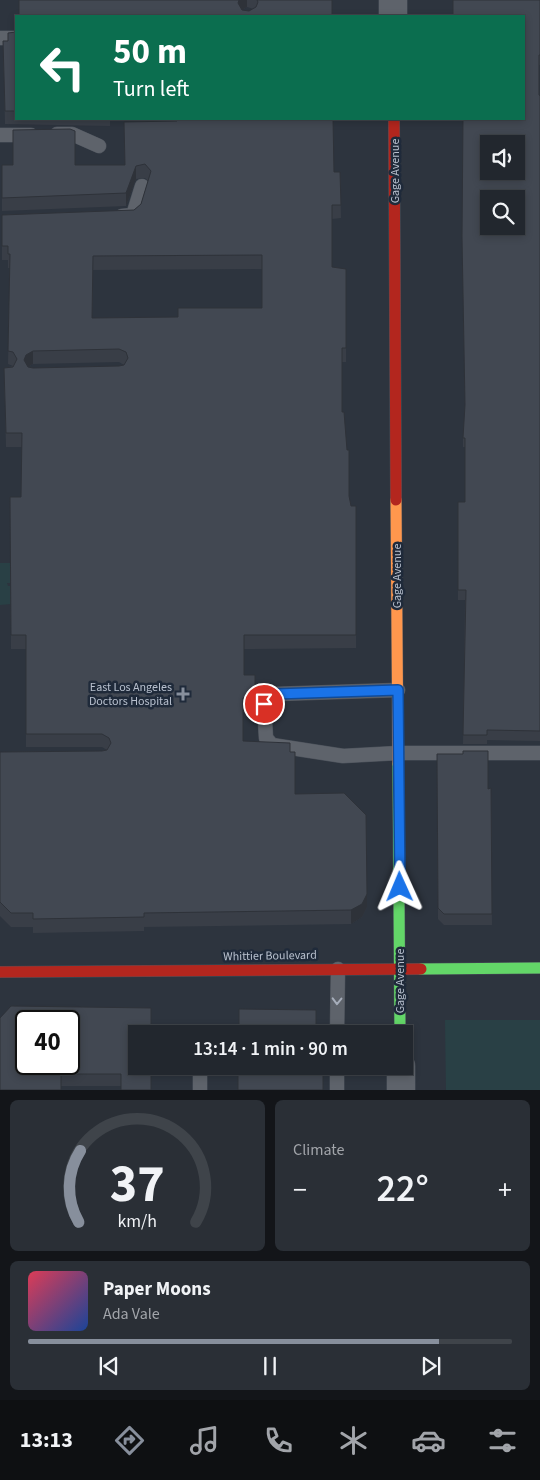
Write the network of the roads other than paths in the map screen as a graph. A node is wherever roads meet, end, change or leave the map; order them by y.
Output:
1 (393, 0) edge
2 (393, 15) edge
3 (0, 38) edge
4 (15, 38) edge
5 (394, 120) edge
6 (0, 136) edge
7 (99, 146) dead end
8 (142, 186) edge
9 (108, 217) edge
10 (398, 690) junction
11 (398, 753) junction
12 (540, 753) edge
13 (400, 968) junction
14 (540, 968) edge
15 (338, 969) junction
16 (0, 972) edge
17 (337, 1025) edge
18 (400, 1025) edge
19 (200, 1075) edge
20 (336, 1075) edge
21 (400, 1075) edge
22 (200, 1090) edge
23 (337, 1090) edge
24 (401, 1090) edge

1 - 2 street
3 - 4 lane
5 - 10 street, Gage Avenue
6 - 7 lane
8 - 9 lane
10 - 11 street, Gage Avenue
10 - 11 lane
11 - 12 lane
11 - 13 street, Gage Avenue
13 - 14 street, Whittier Boulevard
13 - 15 street, Whittier Boulevard
13 - 18 street, Gage Avenue
15 - 16 street, Whittier Boulevard
15 -> 17 lane
19 - 22 lane
20 - 23 lane
21 - 24 street

